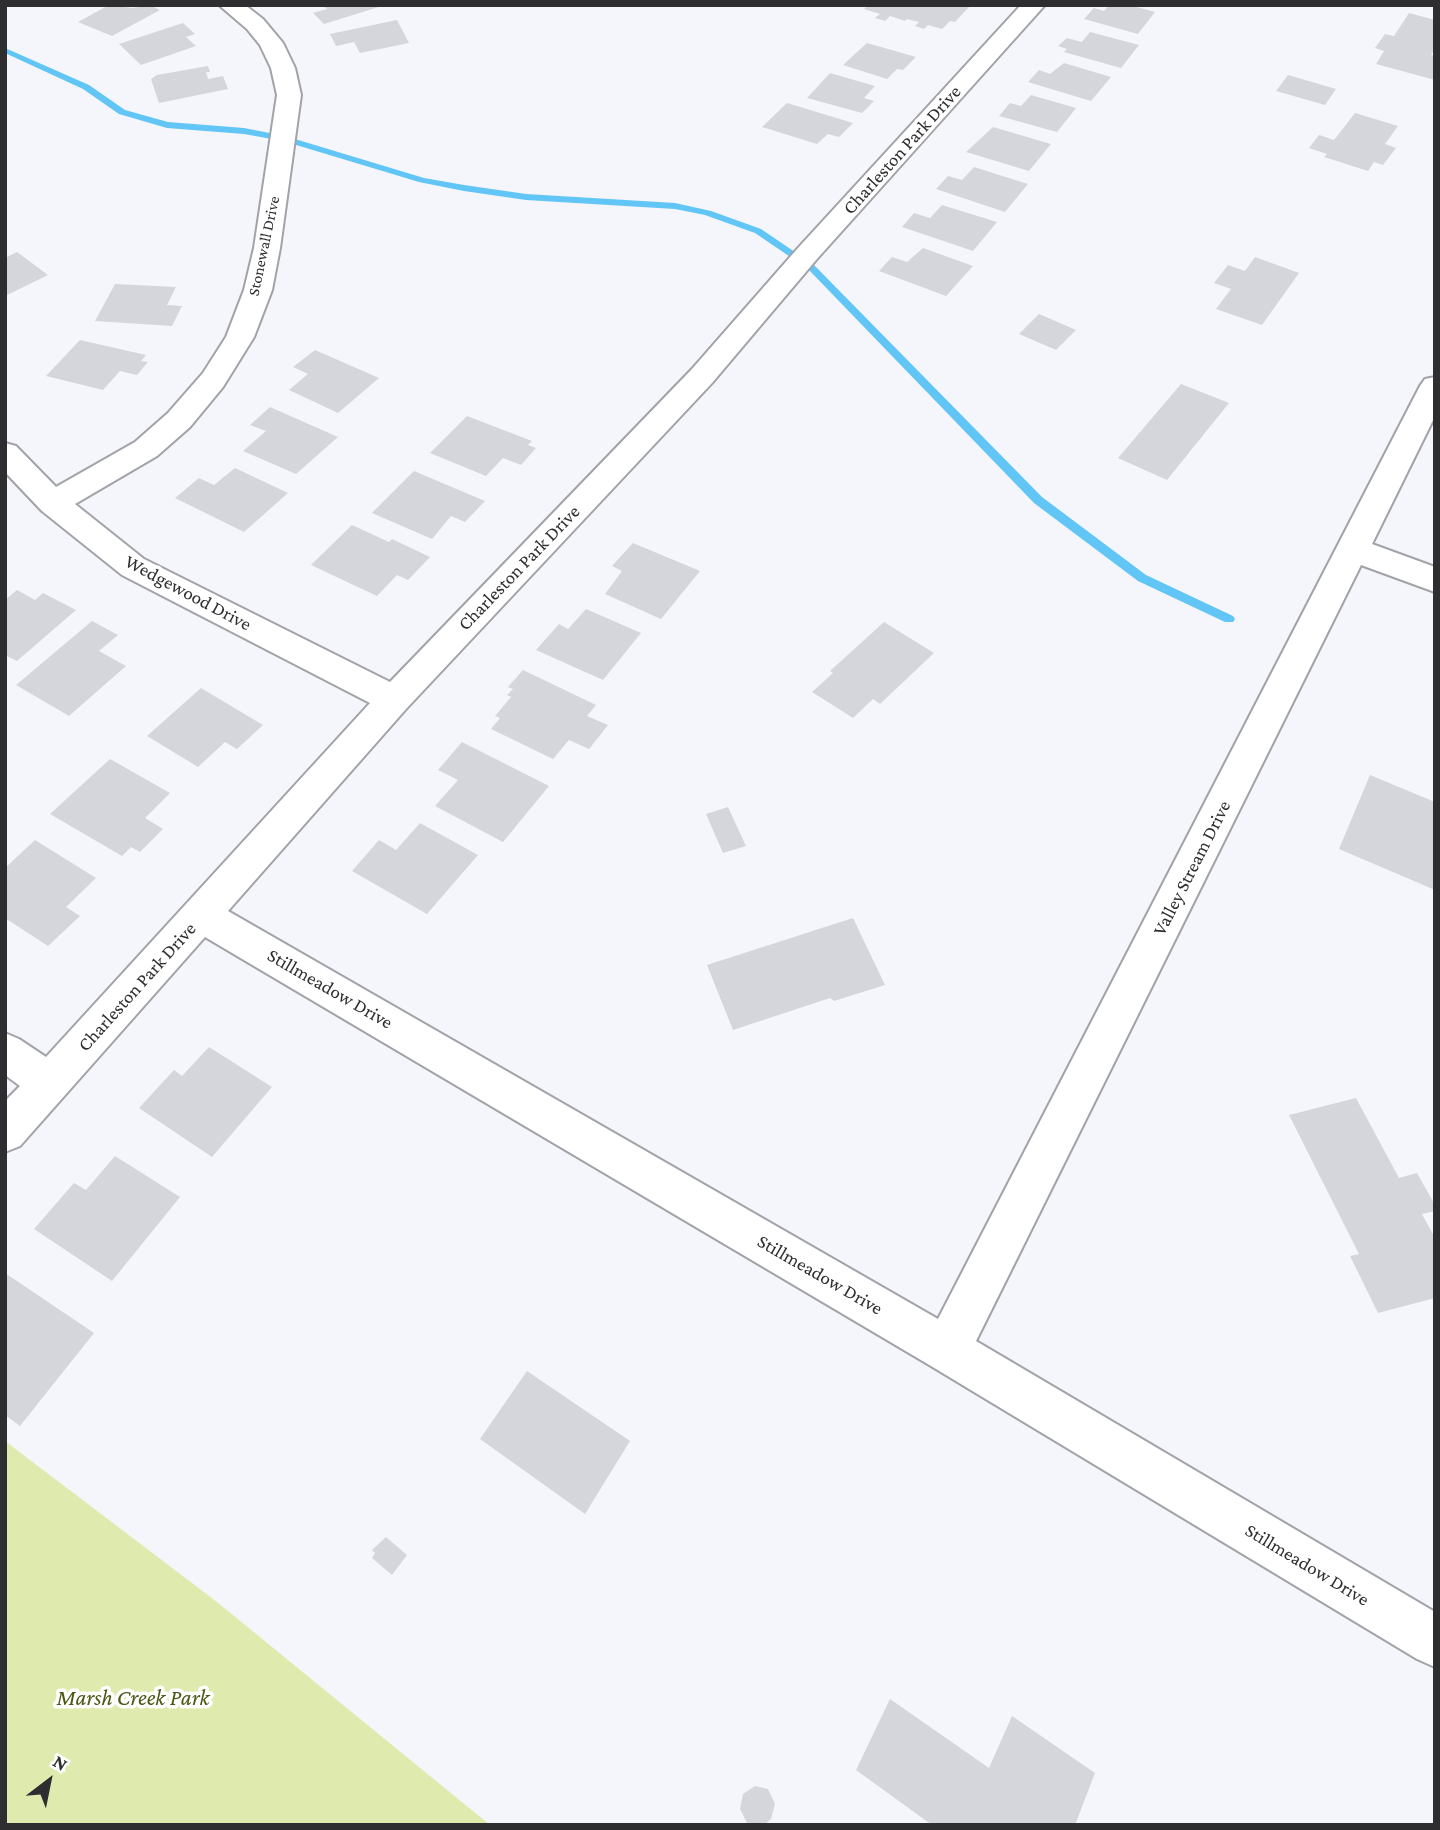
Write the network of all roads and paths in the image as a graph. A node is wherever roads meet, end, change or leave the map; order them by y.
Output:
1 (230, 5) edge
2 (1034, 5) edge
3 (1435, 386) edge
4 (5, 453) edge
5 (53, 503) junction
6 (1352, 549) junction
7 (1435, 580) edge
8 (394, 700) junction
9 (201, 915) junction
10 (5, 1052) edge
11 (50, 1083) junction
12 (5, 1132) edge
13 (947, 1350) junction
14 (1435, 1641) edge

1 - 5 street, Stonewall Drive
2 - 8 street, Charleston Park Drive
3 - 6 street, Valley Stream Drive
4 - 5 street, Wedgewood Drive
5 - 8 street, Wedgewood Drive
6 - 7 street
6 - 13 street, Valley Stream Drive
8 - 9 street, Charleston Park Drive
9 - 11 street, Charleston Park Drive
9 - 13 street, Stillmeadow Drive
10 - 11 street
11 - 12 street, Charleston Park Drive
13 - 14 street, Stillmeadow Drive

